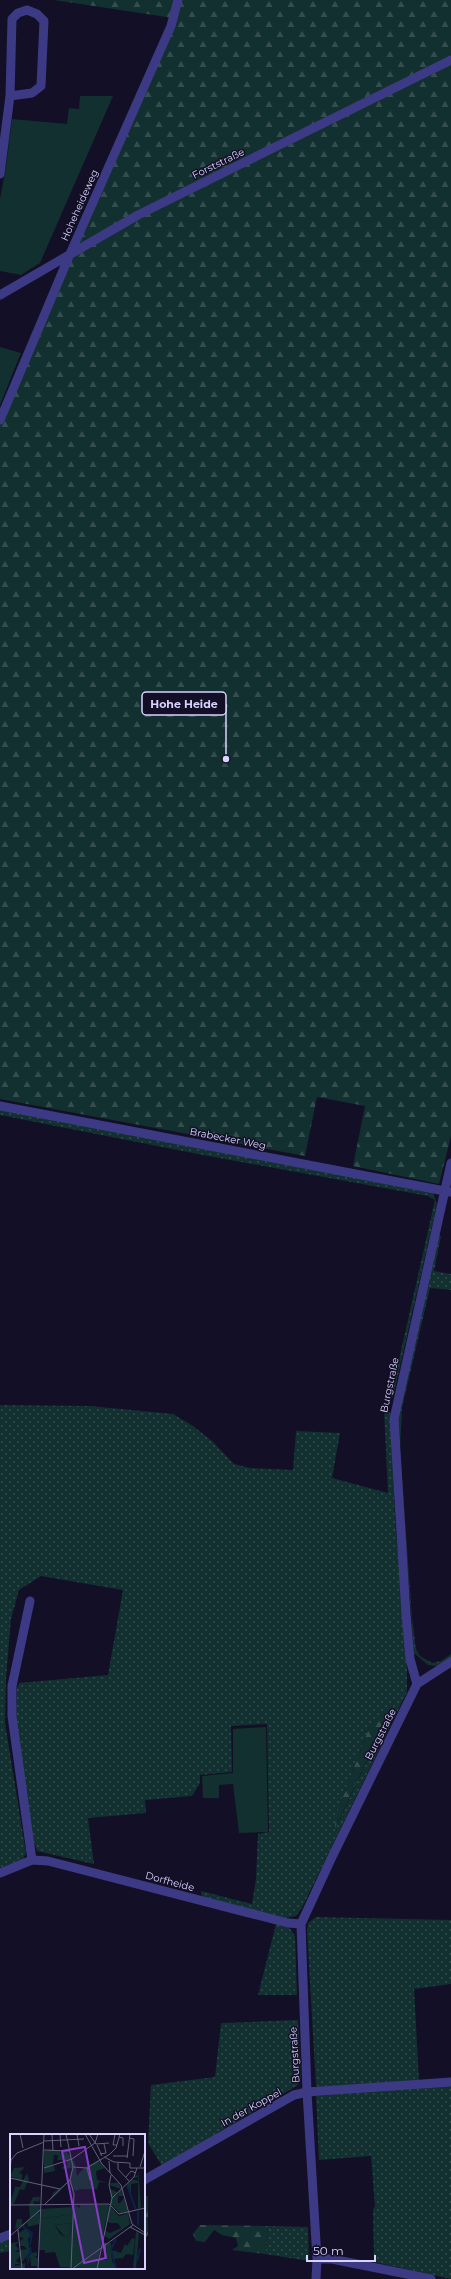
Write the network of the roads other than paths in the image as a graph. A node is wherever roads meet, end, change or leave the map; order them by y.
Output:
1 (178, 0) edge
2 (451, 60) edge
3 (10, 96) junction
4 (0, 174) edge
5 (70, 254) junction
6 (0, 295) edge
7 (0, 420) edge
8 (0, 1106) edge
9 (451, 1163) edge
10 (448, 1192) edge
11 (30, 1601) dead end
12 (451, 1662) edge
13 (417, 1684) junction
14 (32, 1860) junction
15 (0, 1873) edge
16 (301, 1924) junction
17 (451, 2082) edge
18 (307, 2092) junction
19 (145, 2179) edge
20 (10, 2234) edge
21 (0, 2238) edge
22 (317, 2259) junction
23 (316, 2279) edge
24 (431, 2279) edge

1 - 5 street, Hoheheideweg
2 - 5 street, Forststraße
3 - 3 street
3 - 4 street
5 - 6 street, Forststraße
5 - 7 street, Hoheheideweg
8 - 10 street, Brabecker Weg
9 - 10 street, Burgstraße
10 - 13 street, Burgstraße
11 - 14 street
12 - 13 street
13 - 16 street, Burgstraße
14 - 15 street
14 - 16 street, Dorfheide
16 - 18 street, Burgstraße
17 - 18 street, In der Koppel
18 - 19 street, In der Koppel
18 - 22 street, Burgstraße
20 - 21 street
22 - 23 street, Burgstraße
22 - 24 street

